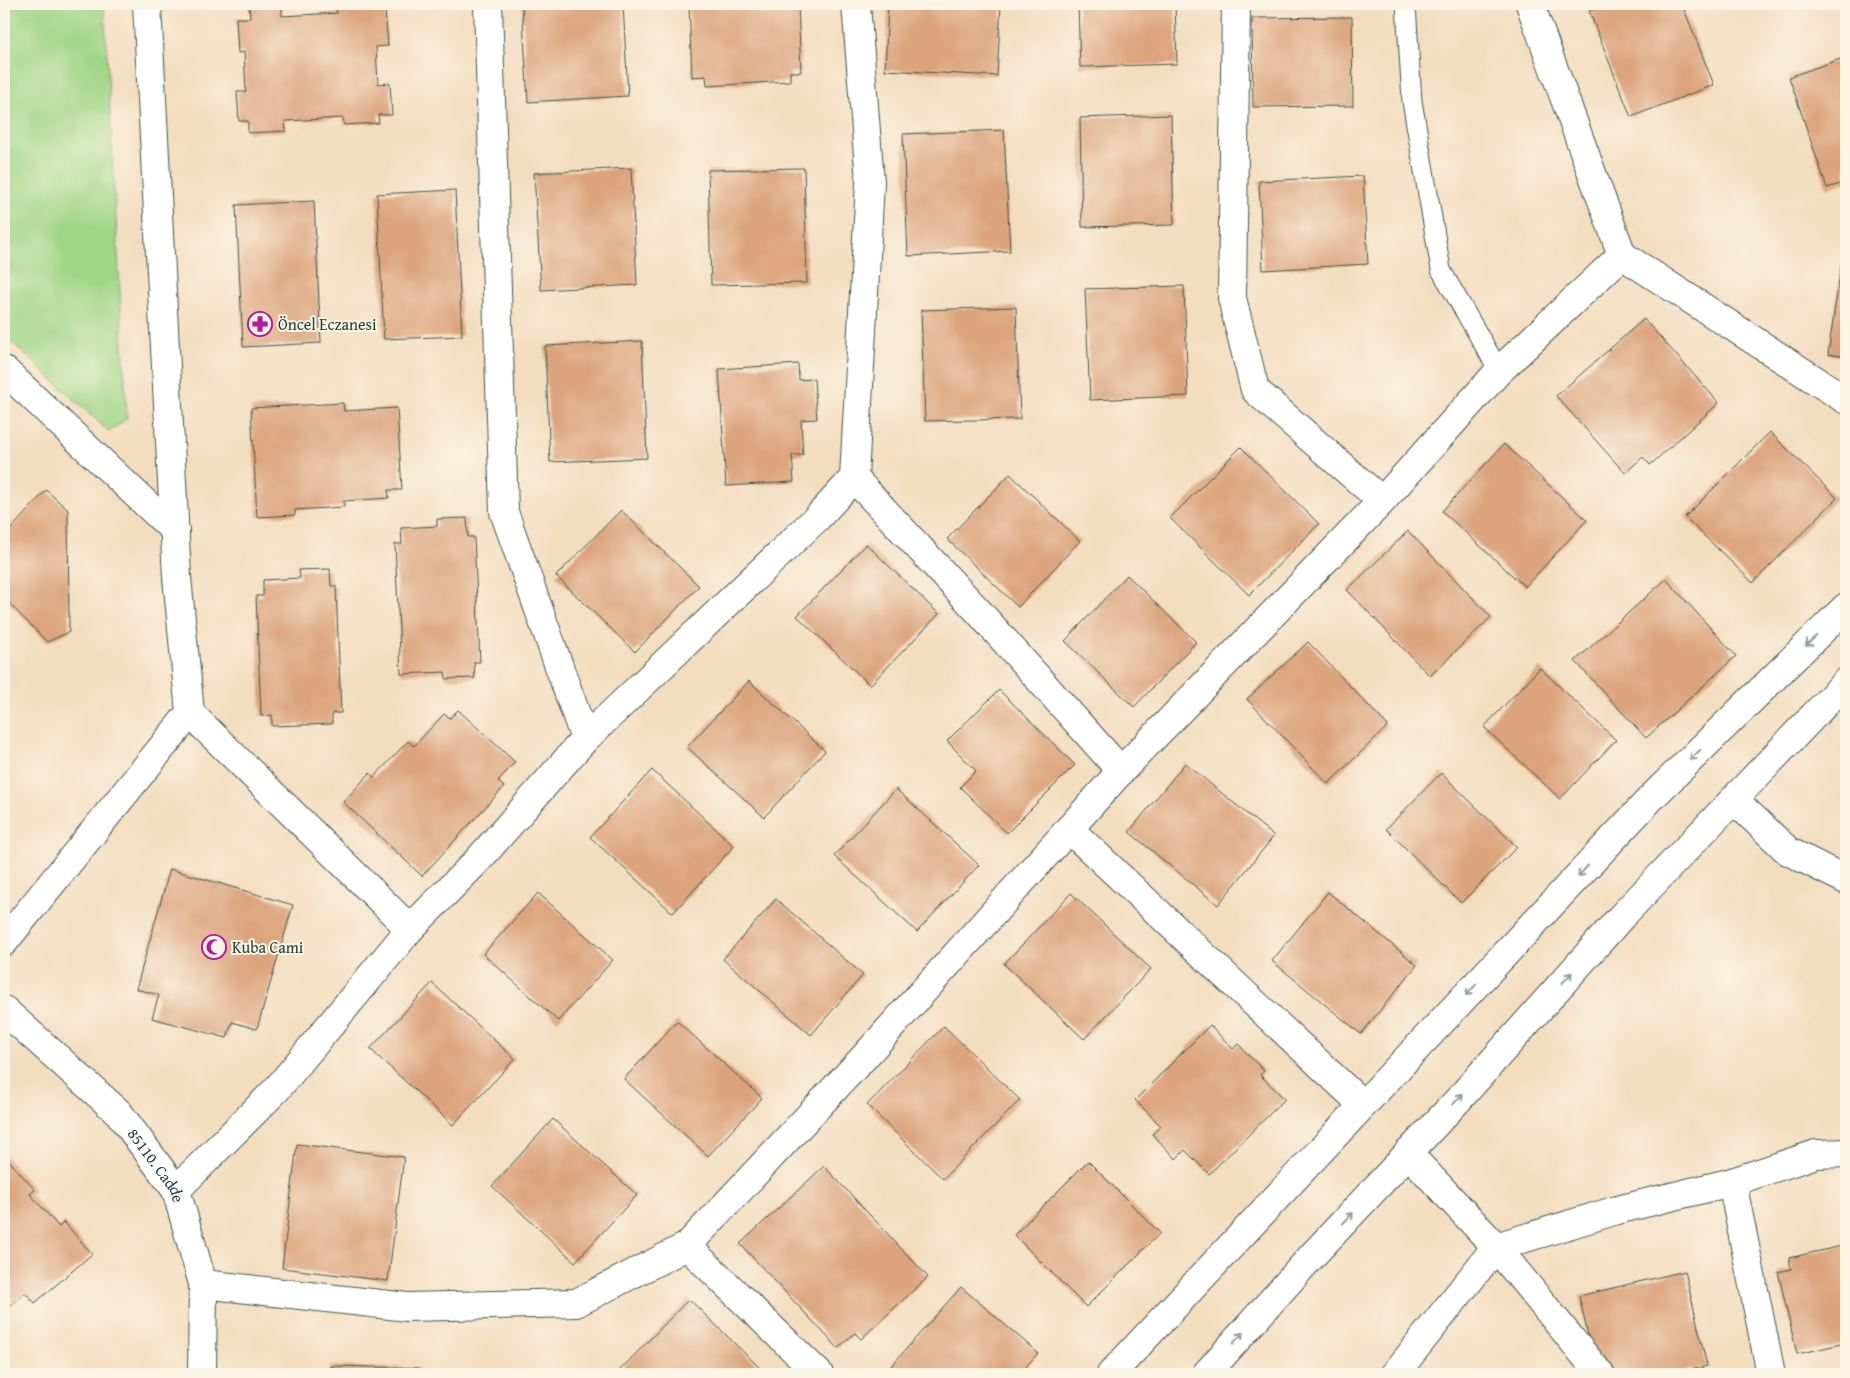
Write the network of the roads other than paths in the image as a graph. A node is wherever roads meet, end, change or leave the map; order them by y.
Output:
1 (147, 4) edge
2 (488, 4) edge
3 (856, 4) edge
4 (1236, 4) edge
5 (1406, 4) edge
6 (1530, 4) edge
7 (1622, 254) junction
8 (4, 370) edge
9 (1499, 371) junction
10 (1846, 400) edge
11 (854, 478) junction
12 (1382, 501) junction
13 (175, 531) junction
14 (1846, 607) edge
15 (1846, 682) edge
16 (190, 713) junction
17 (585, 739) junction
18 (1122, 771) junction
19 (1734, 800) junction
20 (1069, 829) junction
21 (1846, 880) edge
22 (410, 929) junction
23 (4, 942) edge
24 (4, 1010) edge
25 (1363, 1105) junction
26 (1408, 1152) junction
27 (1846, 1153) edge
28 (1732, 1182) junction
29 (176, 1190) junction
30 (687, 1246) junction
31 (1496, 1248) junction
32 (204, 1284) junction
33 (202, 1374) edge
34 (819, 1374) edge
35 (1111, 1374) edge
36 (1206, 1374) edge
37 (1395, 1374) edge
38 (1600, 1374) edge
39 (1771, 1374) edge

1 - 13 street
2 - 17 street
3 - 11 street
4 - 12 street
5 - 9 lane
6 - 7 street
7 - 9 street
7 - 10 street
8 - 13 street
9 - 12 street
11 - 17 street
11 - 18 street
12 - 18 street
13 - 16 street
14 -> 25 street
15 - 19 street
16 - 22 street
16 - 23 street
17 - 22 street
18 - 20 street
19 - 21 street
26 -> 19 street
20 - 25 street
20 - 30 street
22 - 29 street
24 - 29 street, 85110. Cadde
25 - 35 street
26 - 31 street
36 -> 26 street
27 - 28 street
28 - 31 street
28 - 39 street
29 - 32 street, 85110. Cadde
30 - 32 street
30 - 34 street
31 - 37 street
31 - 38 street
32 - 33 street, 85110. Cadde

